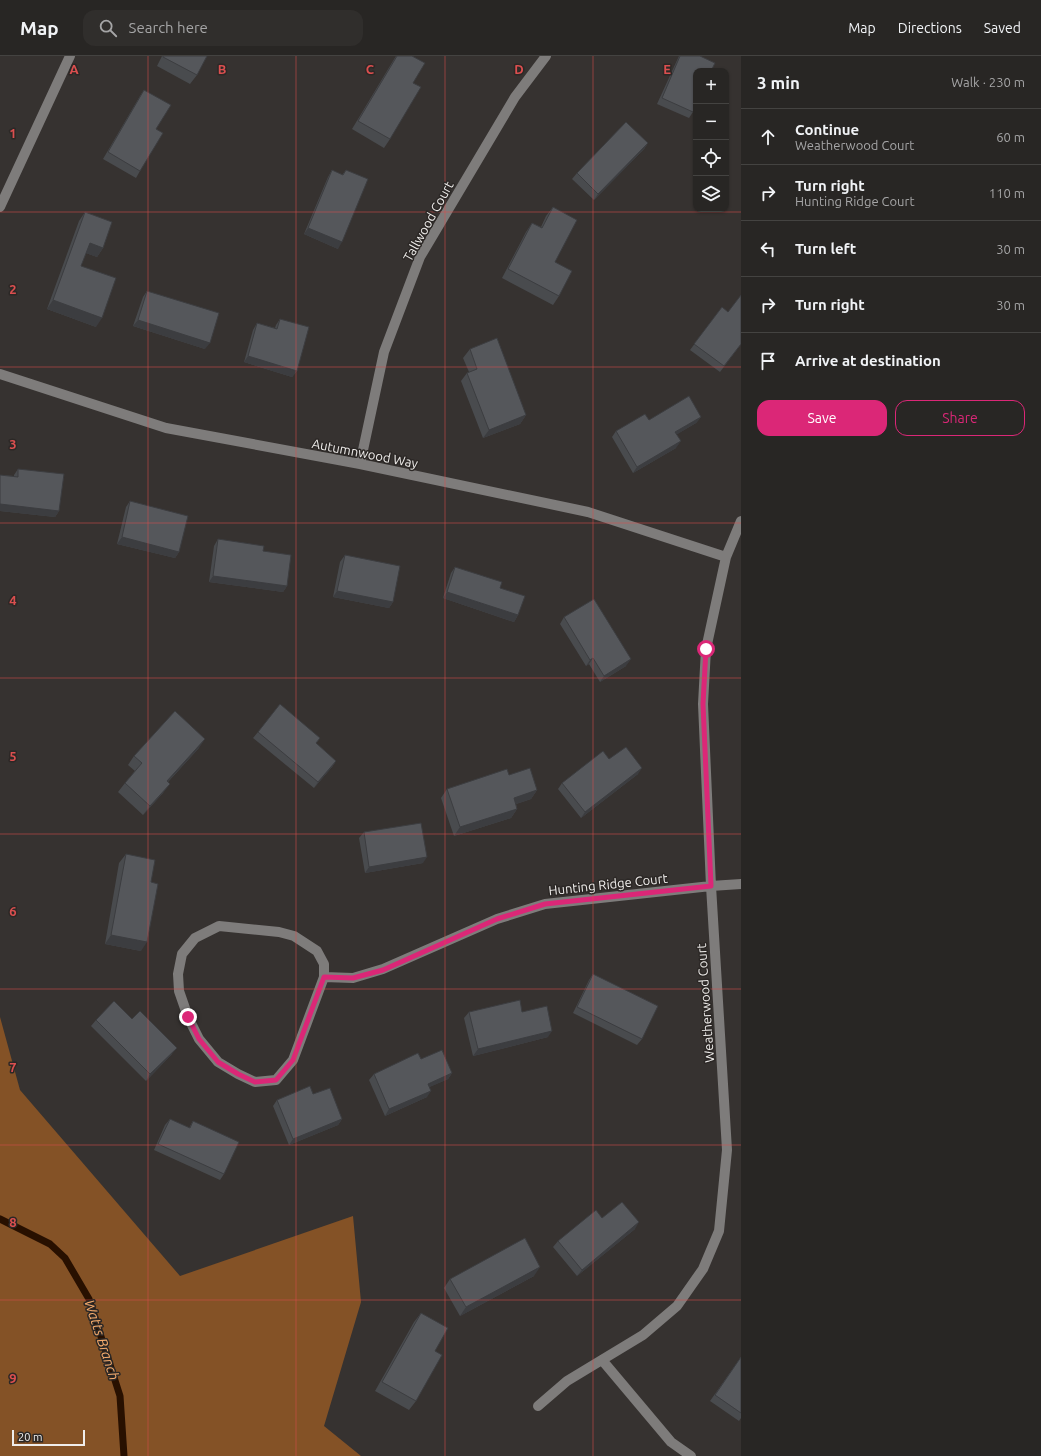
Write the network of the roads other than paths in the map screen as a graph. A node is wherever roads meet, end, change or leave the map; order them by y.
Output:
1 (70, 56) edge
2 (546, 56) edge
3 (0, 207) edge
4 (0, 374) edge
5 (360, 464) junction
6 (741, 521) edge
7 (726, 557) junction
8 (741, 884) edge
9 (711, 886) junction
10 (324, 977) junction
11 (602, 1360) junction
12 (538, 1406) dead end
13 (691, 1456) edge

1 - 3 street
2 - 5 street, Tallwood Court
4 - 5 street, Autumnwood Way
5 - 7 street, Autumnwood Way
6 - 7 street, Weatherwood Court
7 - 9 street, Weatherwood Court
8 - 9 street, Hunting Ridge Court
9 - 10 street, Hunting Ridge Court
9 - 11 street, Weatherwood Court
10 - 10 street
11 - 12 street, Weatherwood Court
11 - 13 street

